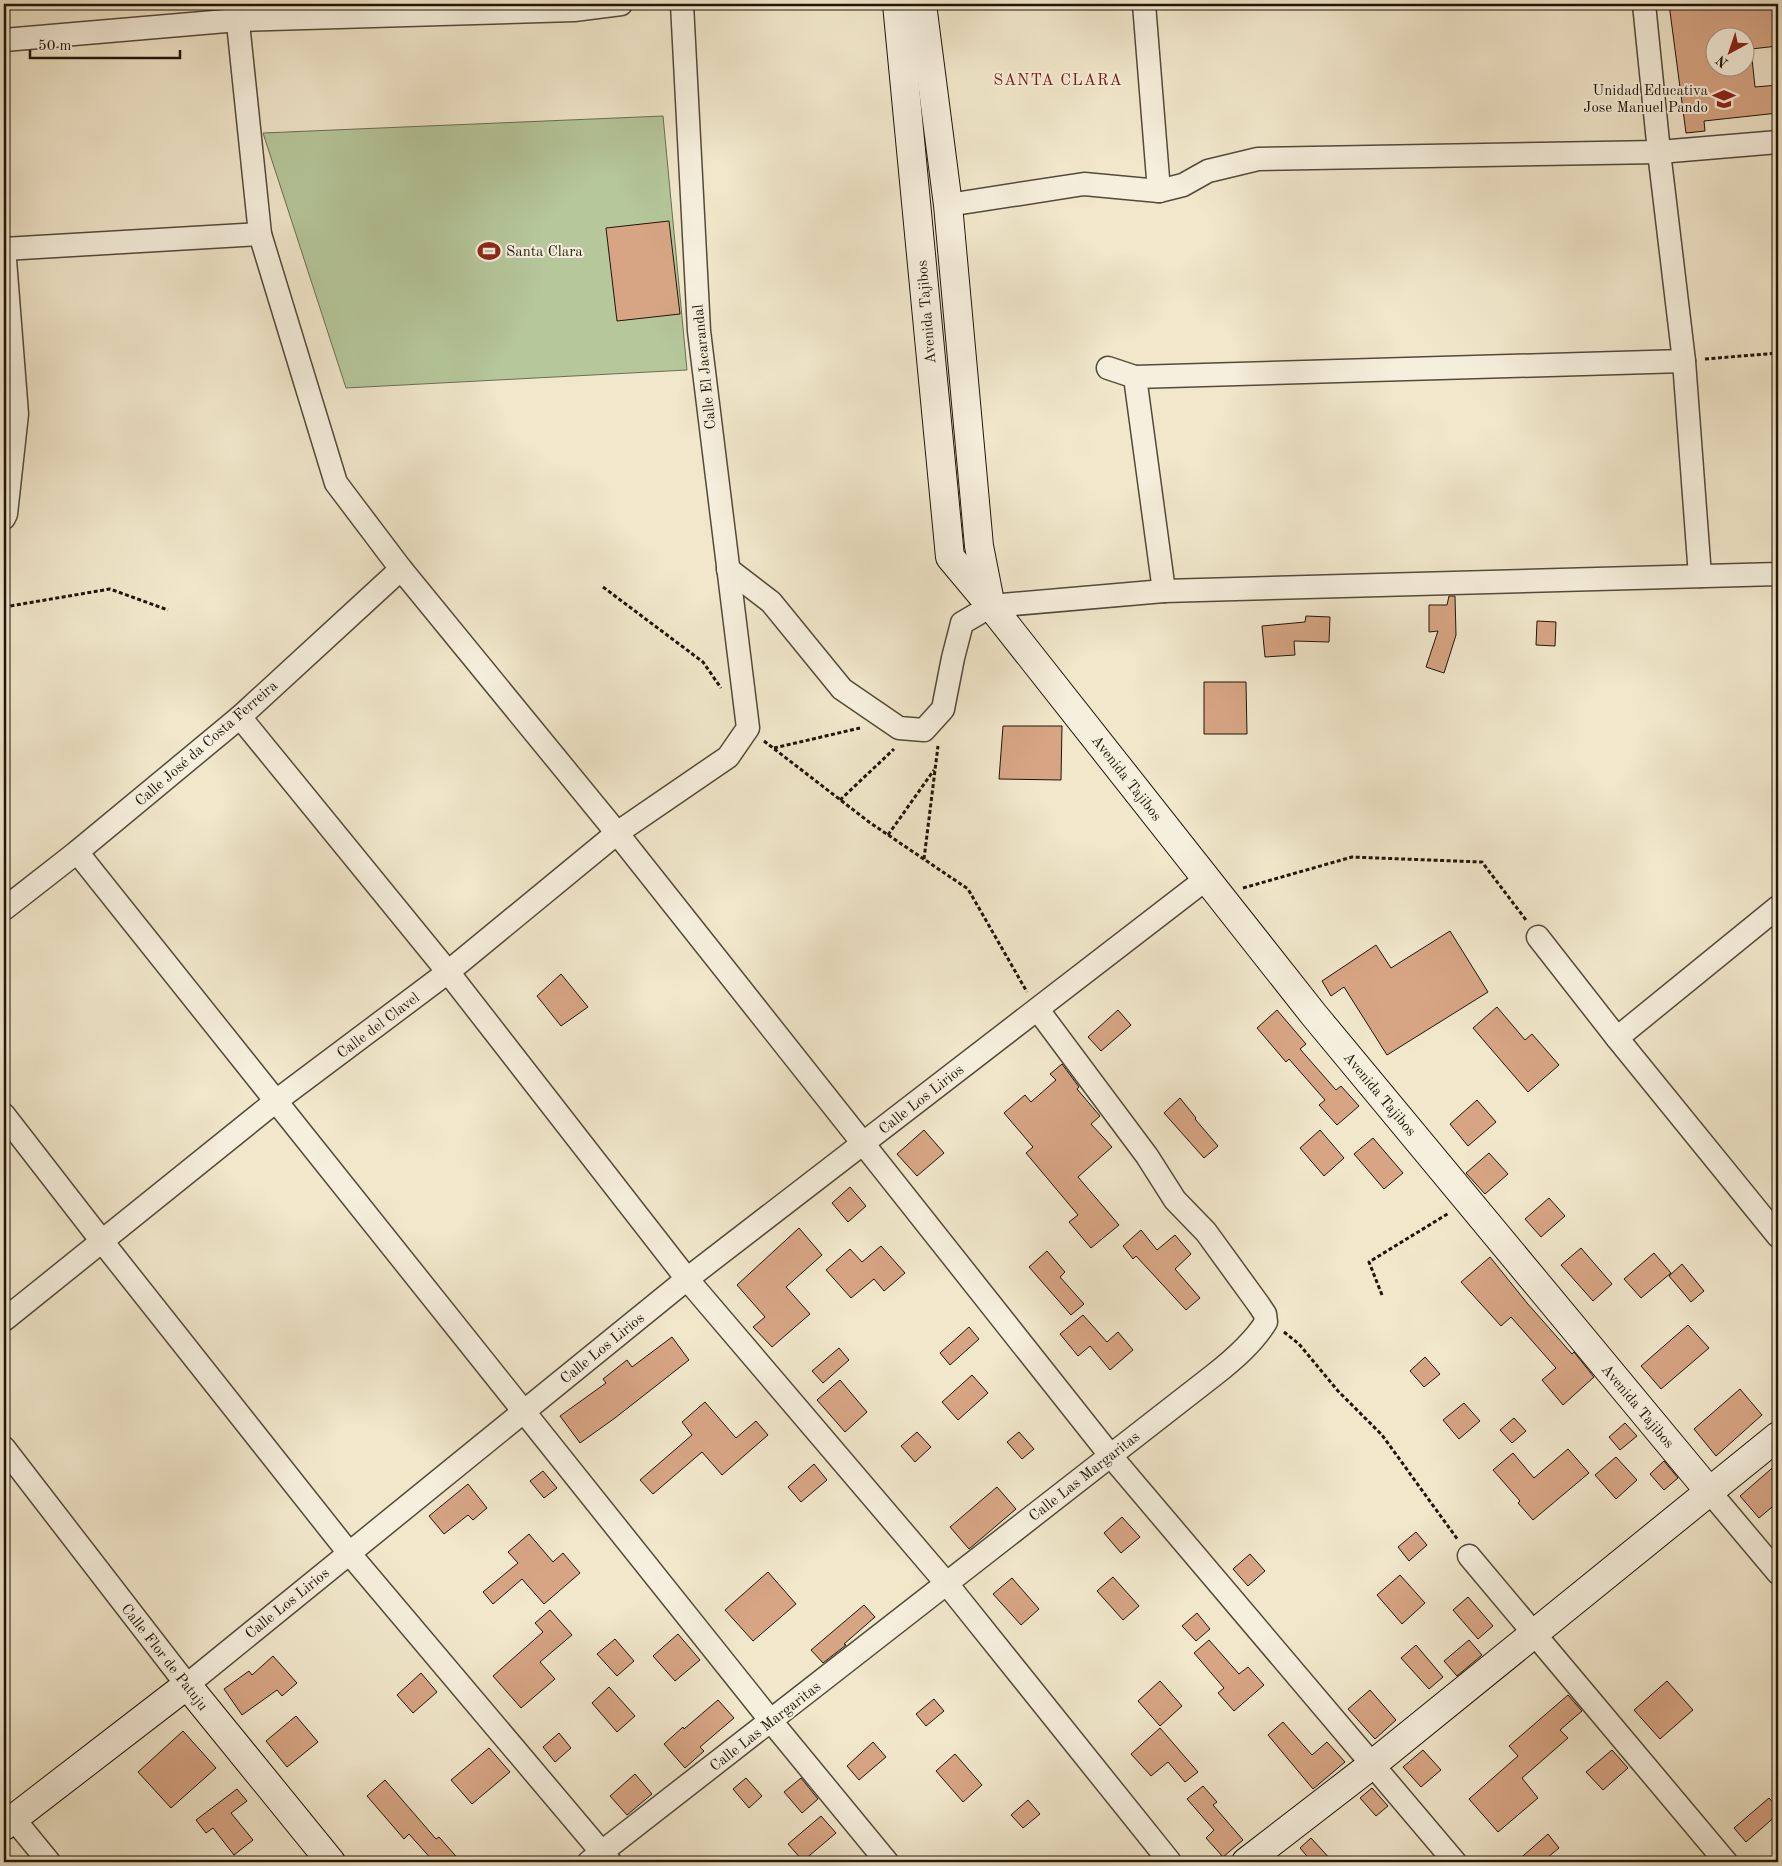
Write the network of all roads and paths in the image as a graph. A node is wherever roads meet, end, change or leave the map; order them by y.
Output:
1 (621, 4) edge
2 (682, 4) edge
3 (897, 4) edge
4 (922, 4) edge
5 (1144, 4) edge
6 (1644, 4) edge
7 (464, 8) edge
8 (237, 12) edge
9 (4, 40) edge
10 (1778, 142) edge
11 (1660, 152) junction
12 (1159, 191) junction
13 (948, 204) junction
14 (260, 234) junction
15 (4, 248) edge
16 (1778, 353) edge
17 (1684, 361) junction
18 (1108, 368) dead end
19 (1136, 377) junction
20 (4, 518) edge
21 (728, 569) junction
22 (401, 570) junction
23 (1778, 574) edge
24 (1700, 576) junction
25 (603, 586) dead end
26 (1164, 591) junction
27 (991, 606) junction
28 (4, 607) edge
29 (168, 610) dead end
30 (723, 691) dead end
31 (943, 709) junction
32 (240, 717) junction
33 (888, 721) junction
34 (748, 728) junction
35 (914, 729) junction
36 (773, 748) junction
37 (935, 768) junction
38 (840, 800) junction
39 (617, 833) junction
40 (888, 835) junction
41 (77, 852) junction
42 (924, 859) junction
43 (1206, 879) junction
44 (1227, 905) junction
45 (1778, 907) edge
46 (4, 909) edge
47 (1538, 937) joint
48 (448, 972) junction
49 (1038, 1010) junction
50 (1617, 1038) junction
51 (276, 1101) junction
52 (4, 1114) edge
53 (864, 1144) junction
54 (1468, 1200) junction
55 (1778, 1236) edge
56 (101, 1240) junction
57 (687, 1279) junction
58 (1382, 1295) dead end
59 (4, 1320) edge
60 (1266, 1322) junction
61 (524, 1411) junction
62 (1778, 1436) edge
63 (4, 1448) edge
64 (1110, 1455) junction
65 (1709, 1491) junction
66 (349, 1553) junction
67 (1469, 1556) joint
68 (1778, 1573) edge
69 (947, 1584) junction
70 (1533, 1633) junction
71 (187, 1685) junction
72 (771, 1721) junction
73 (1373, 1764) junction
74 (7, 1817) edge
75 (600, 1859) edge
76 (49, 1862) edge
77 (331, 1862) edge
78 (887, 1862) edge
79 (1170, 1862) edge
80 (1246, 1862) edge
81 (1455, 1862) edge
82 (1726, 1862) edge

1 - 7 street
2 - 21 street, Calle El Jacarandal
3 - 27 street, Avenida Tajibos
4 - 13 street, Avenida Tajibos
5 - 12 street
6 - 11 street
7 - 8 street
8 - 9 street
8 - 14 street
10 - 11 street
11 - 12 street
11 - 17 street
12 - 13 street
13 - 27 street, Avenida Tajibos
14 - 15 street
14 - 22 street
15 - 20 street
16 - 17 path
17 - 19 street
17 - 24 street
18 - 19 street
19 - 26 street
21 - 33 street
21 - 34 street, Calle El Jacarandal
22 - 32 street, Calle José da Costa Ferreira
22 - 39 street
23 - 24 street
24 - 26 street
25 - 30 path
26 - 27 street
27 - 31 street
27 - 43 street, Avenida Tajibos
28 - 29 path
31 - 35 street
31 - 37 path
32 - 41 street, Calle José da Costa Ferreira
32 - 48 street
33 - 35 street
33 - 36 path
34 - 36 path
34 - 39 street, Calle del Clavel
35 - 38 path
36 - 38 path
37 - 40 path
37 - 42 path
38 - 40 path
39 - 48 street, Calle del Clavel
39 - 53 street
40 - 42 path
41 - 46 street, Calle José da Costa Ferreira
41 - 51 street
42 - 49 path
43 - 44 street, Avenida Tajibos
43 - 49 street, Calle Los Lirios
44 - 47 path
44 - 54 street, Avenida Tajibos
45 - 50 street
47 - 50 street
48 - 51 street, Calle del Clavel
48 - 57 street
49 - 53 street, Calle Los Lirios
49 - 60 street
50 - 55 street
51 - 56 street, Calle del Clavel
51 - 61 street
52 - 56 street
53 - 57 street, Calle Los Lirios
53 - 64 street
54 - 58 path
54 - 65 street, Avenida Tajibos
56 - 59 street, Calle del Clavel
56 - 66 street
57 - 61 street, Calle Los Lirios
57 - 69 street
60 - 64 street, Calle Las Margaritas
60 - 67 path
61 - 66 street, Calle Los Lirios
61 - 72 street
62 - 65 street
63 - 71 street, Calle Flor de Patuju
64 - 69 street, Calle Las Margaritas
64 - 73 street
65 - 68 street, Avenida Tajibos
65 - 70 street
66 - 71 street, Calle Los Lirios
66 - 75 street
67 - 70 street
69 - 72 street, Calle Las Margaritas
69 - 79 street
70 - 73 street
70 - 82 street
71 - 74 street, Calle Los Lirios
71 - 77 street, Calle Flor de Patuju
72 - 75 street, Calle Las Margaritas
72 - 78 street
73 - 80 street
73 - 81 street
74 - 76 street

